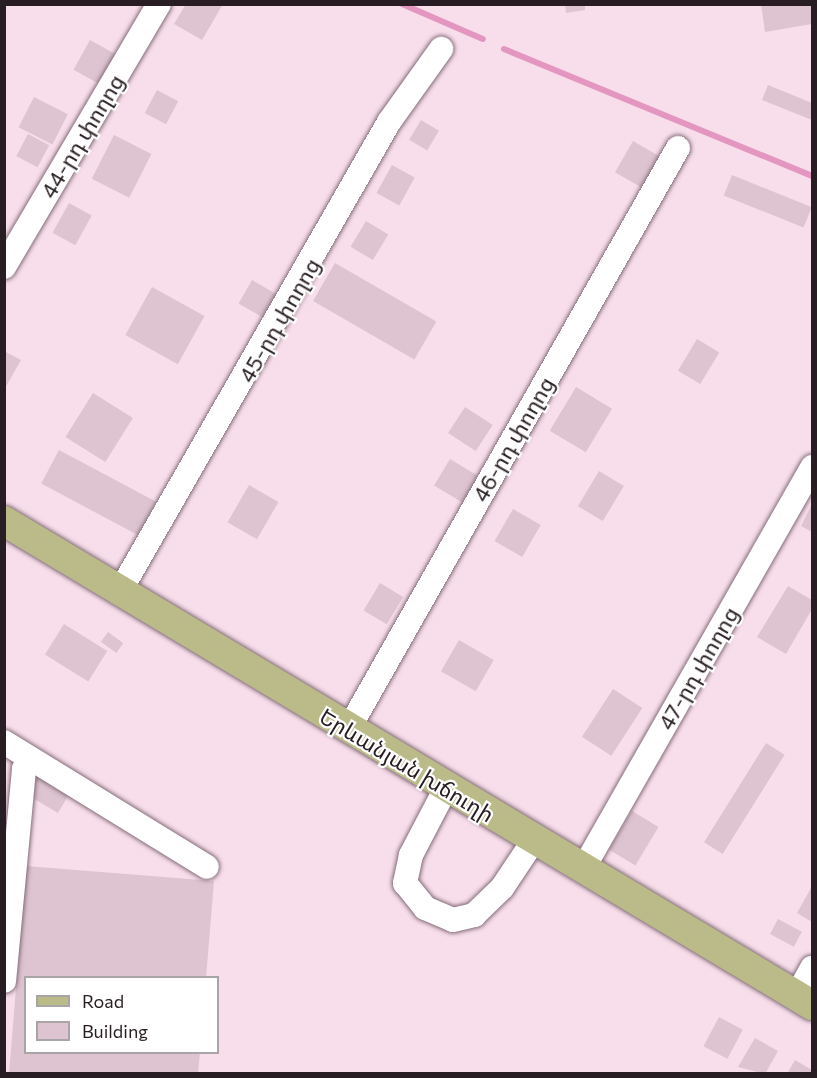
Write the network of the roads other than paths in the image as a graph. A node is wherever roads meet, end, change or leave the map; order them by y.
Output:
1 (159, 4) edge
2 (441, 49) dead end
3 (678, 148) dead end
4 (4, 267) edge
5 (813, 467) edge
6 (4, 521) edge
7 (119, 593) junction
8 (348, 730) junction
9 (4, 742) edge
10 (32, 759) junction
11 (446, 788) junction
12 (534, 840) junction
13 (207, 867) dead end
14 (583, 870) junction
15 (813, 968) edge
16 (4, 981) edge
17 (805, 1000) edge

1 - 4 street, 44-րդ փողոց
2 - 7 street, 45-րդ փողոց
3 - 8 street, 46-րդ փողոց
5 - 14 street, 47-րդ փողոց
6 - 7 main road, Երևանյան խճուղի
7 - 8 main road, Երևանյան խճուղի
8 - 11 main road, Երևանյան խճուղի
9 - 10 street
10 - 13 street
10 - 16 street
11 - 12 main road, Երևանյան խճուղի
11 - 12 street
12 - 14 main road, Երևանյան խճուղի
14 - 17 main road, Երևանյան խճուղի
15 - 17 street

